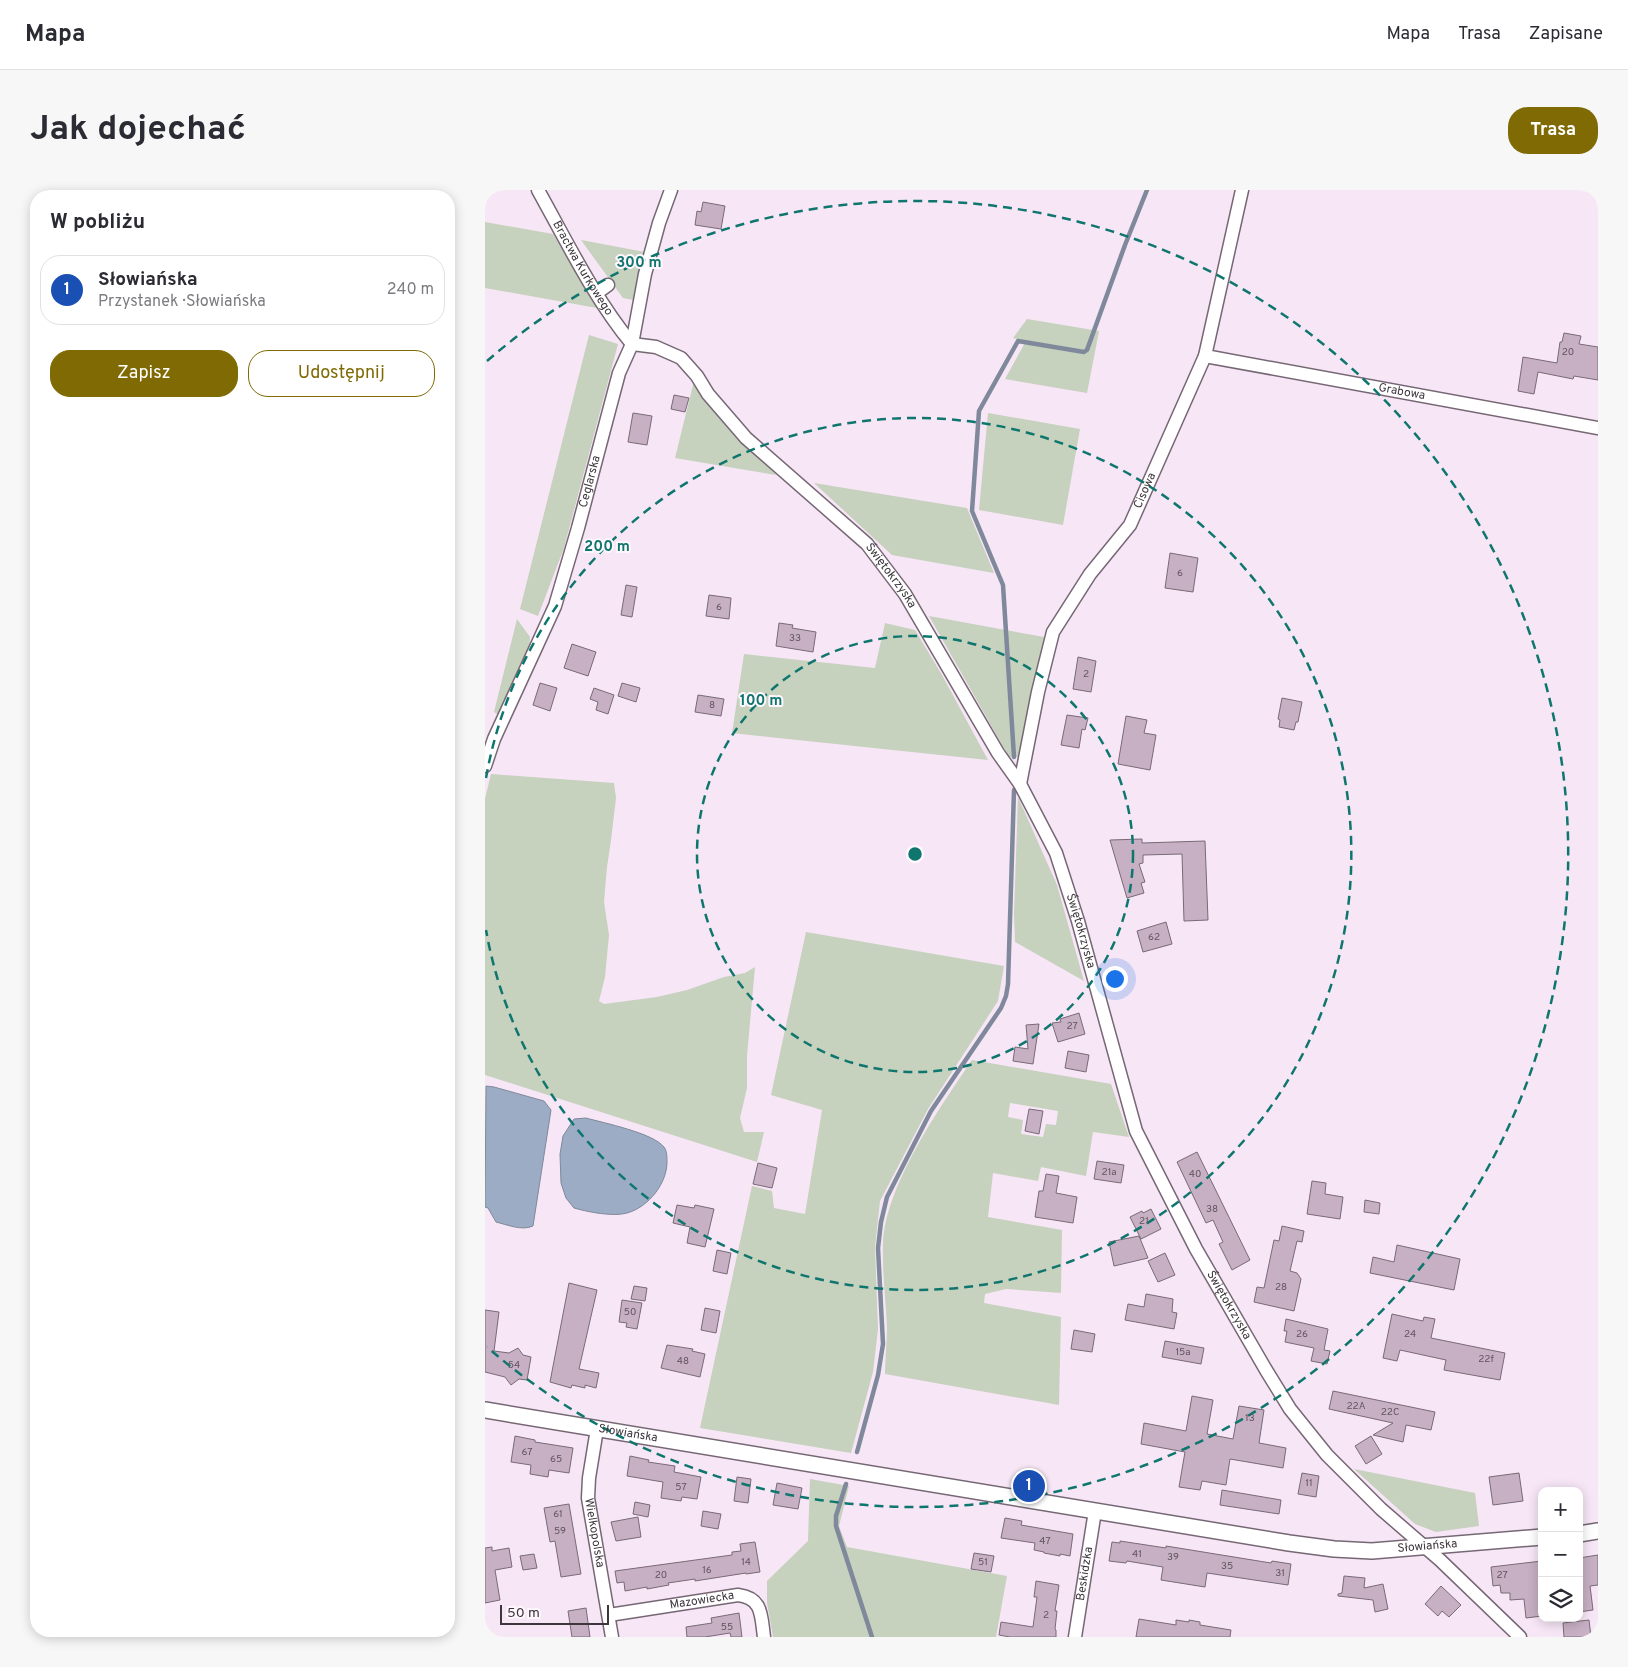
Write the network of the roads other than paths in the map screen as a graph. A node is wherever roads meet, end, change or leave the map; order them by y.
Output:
1 (539, 190) edge
2 (671, 190) edge
3 (1242, 190) edge
4 (607, 284) dead end
5 (597, 293) junction
6 (632, 344) junction
7 (1205, 356) junction
8 (1598, 428) edge
9 (485, 766) edge
10 (1021, 780) junction
11 (485, 1410) edge
12 (597, 1429) junction
13 (1095, 1511) junction
14 (1598, 1531) edge
15 (1583, 1533) edge
16 (1538, 1537) edge
17 (1425, 1546) junction
18 (609, 1615) junction
19 (612, 1637) edge
20 (765, 1637) edge
21 (1075, 1637) edge
22 (1520, 1637) edge

1 - 5 street, Bractwa Kurkowego
2 - 6 street, Ceglarska
3 - 7 street, Cisowa
4 - 5 street
5 - 6 street, Bractwa Kurkowego
6 - 9 street, Ceglarska
6 - 10 street, Świętokrzyska
7 - 8 street, Grabowa
7 - 10 street, Cisowa
10 - 17 street, Świętokrzyska
11 - 12 street, Słowiańska
12 - 13 street, Słowiańska
12 - 18 street, Wielkopolska
13 - 17 street, Słowiańska
13 - 21 street, Beskidzka
14 - 15 street
16 - 17 street, Słowiańska
17 - 22 street, Świętokrzyska
18 - 19 street, Wielkopolska
18 - 20 street, Mazowiecka

